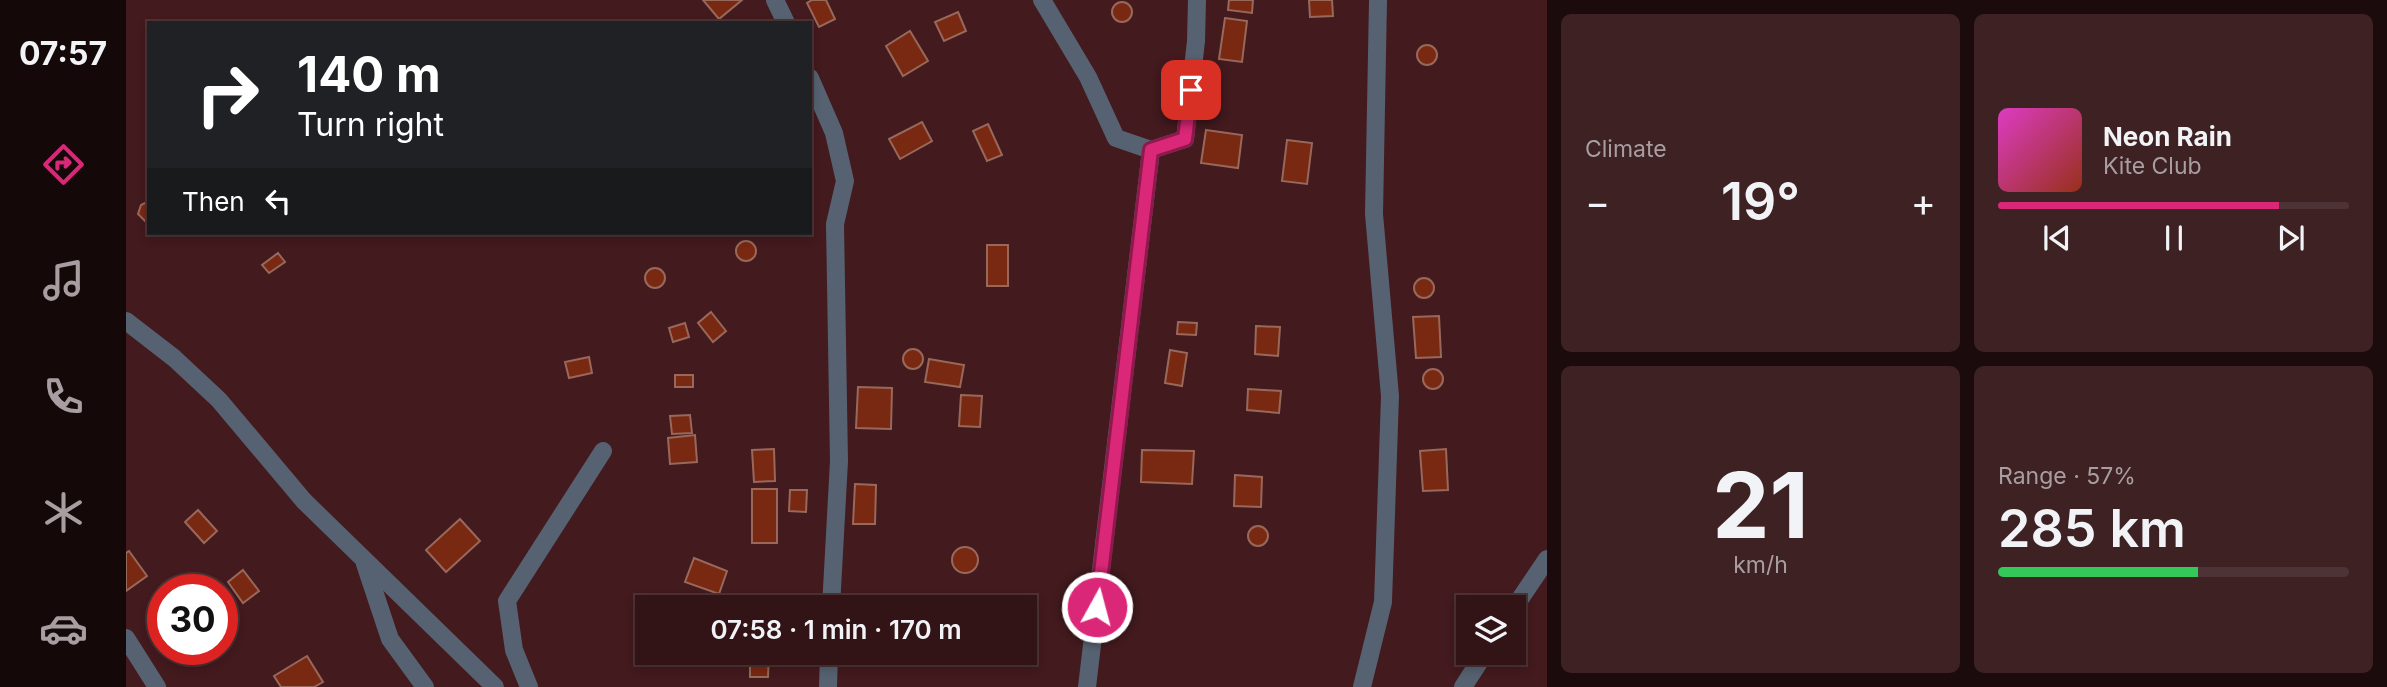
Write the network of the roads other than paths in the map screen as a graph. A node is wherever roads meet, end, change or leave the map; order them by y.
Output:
1 (775, 0) edge
2 (1042, 0) edge
3 (1197, 0) edge
4 (1378, 0) edge
5 (785, 21) edge
6 (812, 83) edge
7 (1151, 150) junction
8 (126, 321) edge
9 (603, 451) dead end
10 (1546, 558) edge
11 (364, 561) junction
12 (832, 595) edge
13 (1522, 595) edge
14 (126, 638) edge
15 (829, 665) edge
16 (1477, 665) edge
17 (157, 687) edge
18 (425, 687) edge
19 (495, 687) edge
20 (529, 687) edge
21 (828, 687) edge
22 (1087, 687) edge
23 (1362, 687) edge
24 (1463, 687) edge

1 - 5 street
2 - 7 street
3 - 7 street
4 - 23 street
6 - 12 street
7 - 22 street
8 - 11 street
9 - 20 street
10 - 13 street
11 - 18 street
11 - 19 street
14 - 17 street
15 - 21 street
16 - 24 street

